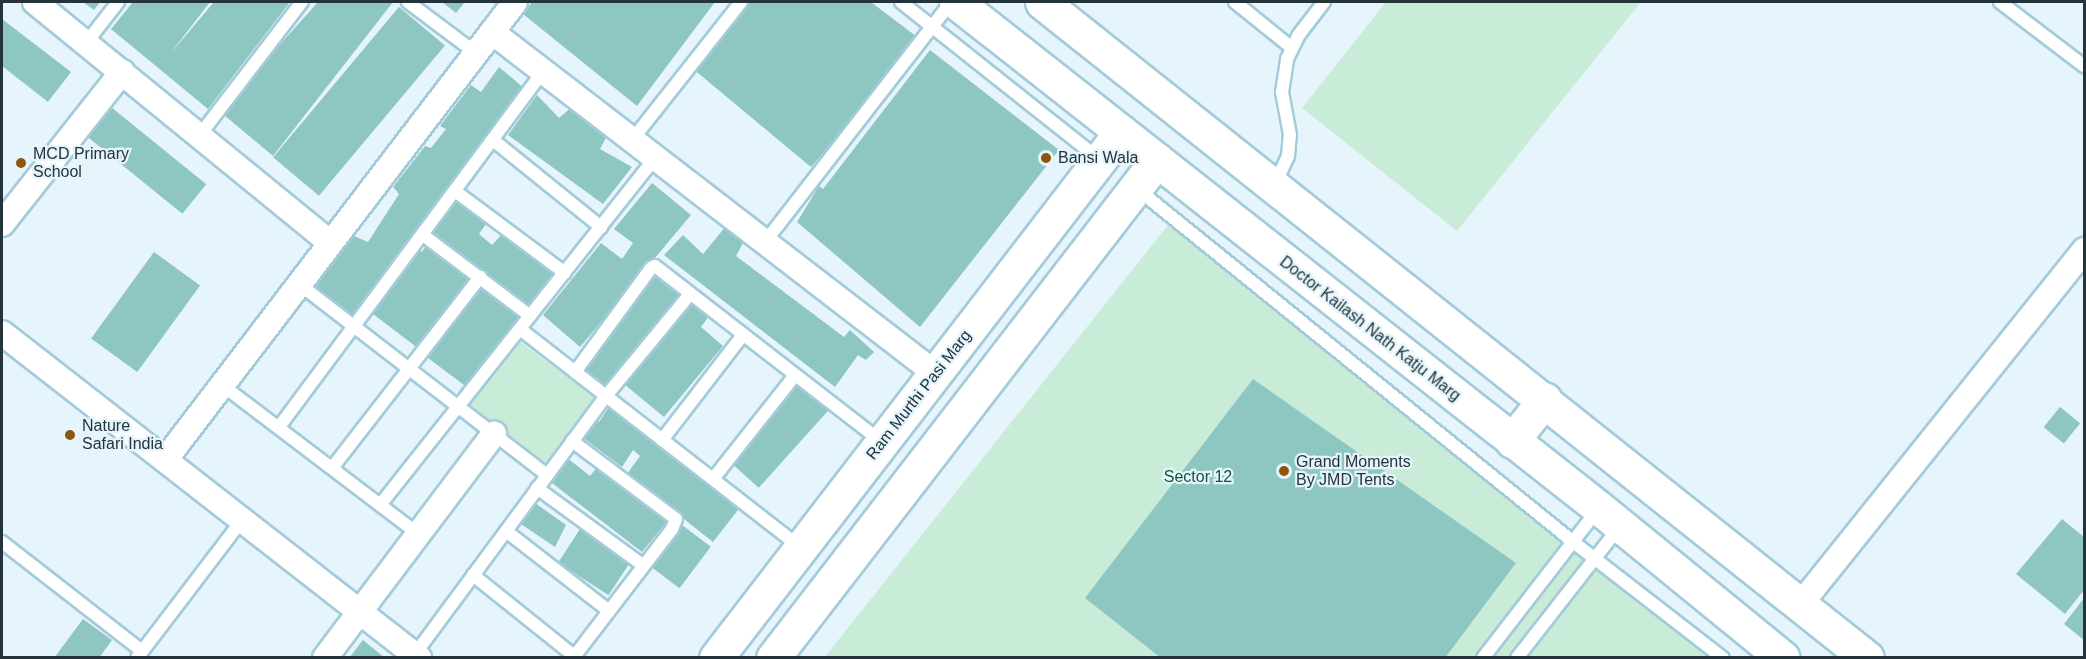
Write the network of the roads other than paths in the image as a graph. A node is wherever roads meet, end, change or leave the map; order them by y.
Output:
1 (35, 2) edge
2 (118, 2) edge
3 (302, 2) edge
4 (408, 2) edge
5 (515, 2) edge
6 (741, 2) edge
7 (901, 2) edge
8 (951, 2) edge
9 (956, 2) edge
10 (1042, 2) edge
11 (1235, 2) edge
12 (1324, 2) edge
13 (2000, 2) edge
14 (932, 26) junction
15 (492, 32) junction
16 (86, 43) junction
17 (1292, 48) junction
18 (476, 53) junction
19 (2085, 66) edge
20 (122, 72) junction
21 (543, 72) junction
22 (1121, 132) junction
23 (200, 136) junction
24 (493, 140) junction
25 (632, 140) junction
26 (655, 158) junction
27 (1100, 160) junction
28 (1157, 160) junction
29 (1274, 186) junction
30 (1135, 188) junction
31 (455, 191) junction
32 (2, 224) edge
33 (602, 227) junction
34 (423, 235) junction
35 (765, 242) junction
36 (330, 243) junction
37 (2085, 250) edge
38 (565, 273) junction
39 (480, 278) junction
40 (299, 284) junction
41 (690, 294) junction
42 (530, 316) junction
43 (354, 327) junction
44 (520, 329) junction
45 (2, 333) edge
46 (743, 335) junction
47 (409, 369) junction
48 (575, 372) junction
49 (935, 373) junction
50 (795, 375) junction
51 (222, 385) junction
52 (606, 396) junction
53 (1545, 399) junction
54 (458, 407) junction
55 (279, 428) junction
56 (494, 434) junction
57 (662, 440) junction
58 (572, 441) junction
59 (1512, 441) junction
60 (882, 442) junction
61 (165, 460) junction
62 (332, 468) junction
63 (547, 475) junction
64 (713, 479) junction
65 (537, 488) junction
66 (380, 505) junction
67 (1610, 516) junction
68 (242, 520) junction
69 (506, 531) junction
70 (418, 534) junction
71 (1572, 541) junction
72 (2, 542) edge
73 (801, 548) junction
74 (1595, 559) junction
75 (644, 566) junction
76 (473, 575) junction
77 (1800, 605) junction
78 (609, 611) junction
79 (359, 612) junction
80 (140, 654) edge
81 (417, 656) edge
82 (325, 657) edge
83 (573, 657) edge
84 (716, 657) edge
85 (773, 657) edge
86 (1483, 657) edge
87 (1517, 657) edge
88 (1723, 657) edge
89 (1783, 657) edge
90 (1867, 657) edge

1 - 16 street
2 - 16 lane
3 - 23 lane
4 - 18 lane
5 - 15 street
6 - 25 lane
7 - 14 lane
8 - 14 lane
9 - 22 main road, Doctor Kailash Nath Katju Marg
10 - 29 main road
11 - 17 lane
12 - 17 lane
13 - 19 lane
14 - 27 lane
14 - 35 lane
15 - 18 street
15 - 21 street
16 - 20 street
17 - 29 lane
18 - 36 street
20 - 23 street
20 - 32 street
21 - 24 lane
21 - 25 street
22 - 27 main road, Ram Murthi Pasi Marg
22 - 28 main road, Doctor Kailash Nath Katju Marg
23 - 36 street
24 - 31 lane
24 - 33 lane
25 - 26 street
26 - 33 lane
26 - 35 street
27 - 49 main road, Ram Murthi Pasi Marg
28 - 30 main road
28 - 59 main road, Doctor Kailash Nath Katju Marg
29 - 53 main road
30 - 71 lane
30 - 85 main road
31 - 34 lane
31 - 38 lane
33 - 38 lane
34 - 39 lane
34 - 43 lane
35 - 49 street
36 - 40 street
37 - 77 street
38 - 42 lane
39 - 42 lane
39 - 47 lane
40 - 43 lane
40 - 51 street
41 - 46 lane
41 - 48 lane
41 - 52 lane
42 - 44 lane
43 - 47 lane
43 - 55 lane
44 - 48 lane
44 - 54 lane
45 - 61 street
46 - 50 lane
46 - 57 lane
47 - 54 lane
47 - 62 lane
48 - 52 lane
49 - 60 main road, Ram Murthi Pasi Marg
50 - 60 lane
50 - 64 lane
51 - 55 lane
51 - 61 street
52 - 57 lane
52 - 58 lane
53 - 59 main road
53 - 77 main road
54 - 56 lane
54 - 66 lane
55 - 62 lane
56 - 63 lane
56 - 70 street
57 - 64 lane
58 - 63 lane
58 - 75 lane
59 - 67 main road, Doctor Kailash Nath Katju Marg
60 - 73 main road, Ram Murthi Pasi Marg
61 - 68 street
62 - 66 lane
63 - 65 lane
64 - 73 lane
65 - 69 lane
65 - 75 lane
66 - 70 lane
67 - 71 lane
67 - 74 lane
67 - 89 main road, Doctor Kailash Nath Katju Marg
68 - 79 street
68 - 80 lane
69 - 76 lane
69 - 78 lane
70 - 79 street
71 - 74 lane
71 - 86 lane
72 - 80 lane
73 - 84 main road, Ram Murthi Pasi Marg
74 - 87 lane
74 - 88 lane
75 - 78 lane
76 - 81 lane
76 - 83 lane
77 - 90 main road
78 - 83 lane
79 - 81 street
79 - 82 street

